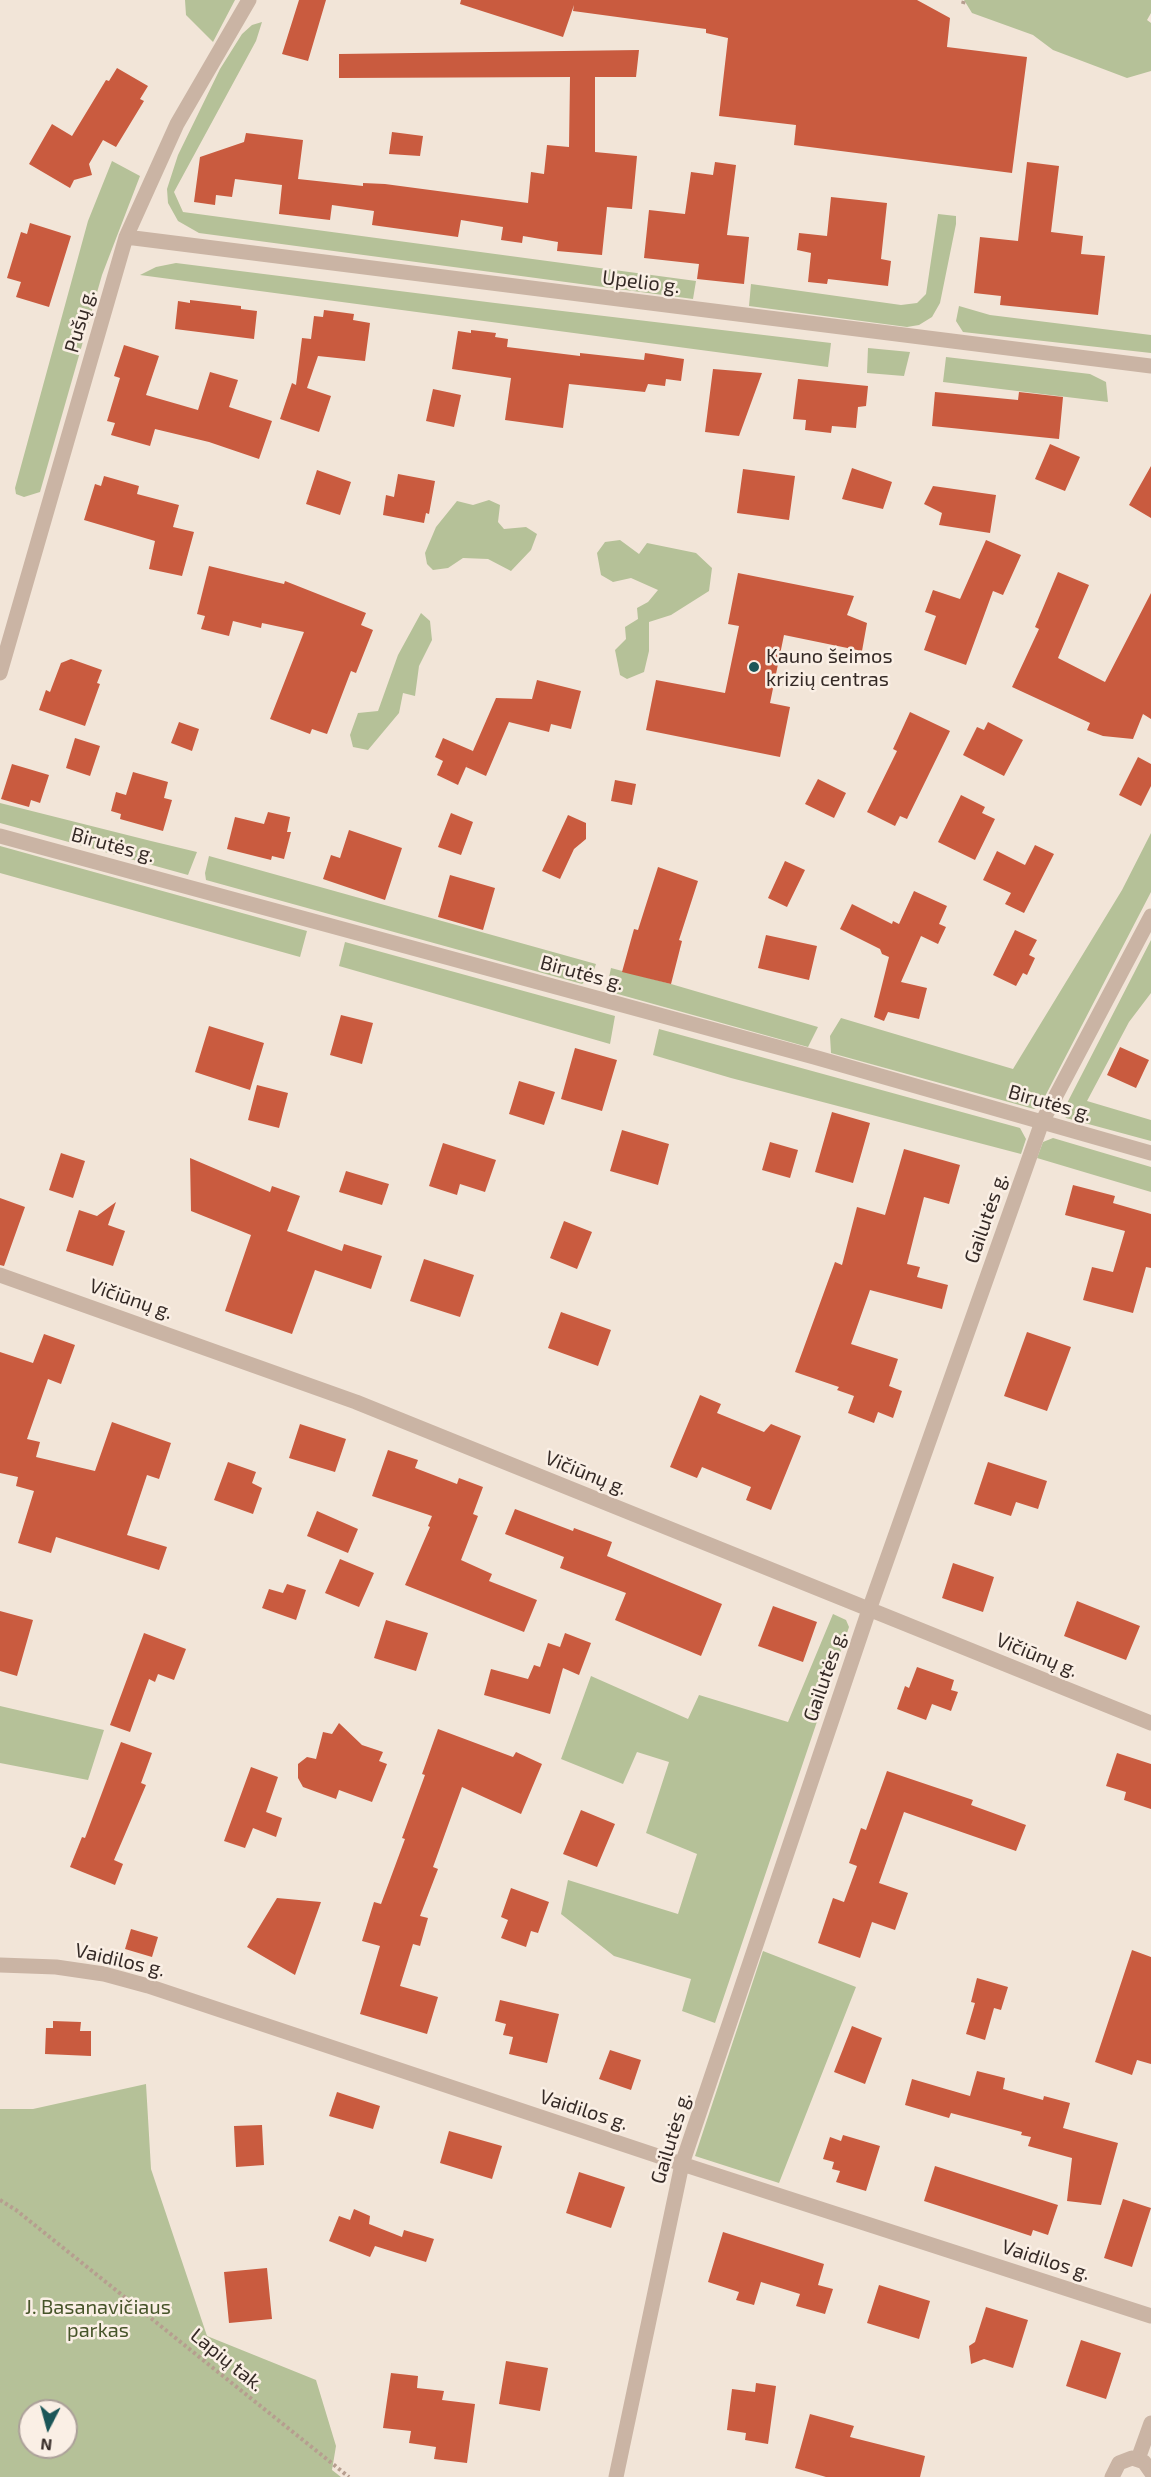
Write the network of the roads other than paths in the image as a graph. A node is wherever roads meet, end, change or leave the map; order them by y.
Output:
1 (249, 0) edge
2 (126, 237) junction
3 (1151, 366) edge
4 (0, 673) edge
5 (0, 836) edge
6 (1151, 916) edge
7 (1042, 1122) junction
8 (1151, 1153) edge
9 (0, 1275) edge
10 (869, 1610) junction
11 (1151, 1724) edge
12 (0, 1965) edge
13 (682, 2164) junction
14 (1151, 2316) edge
15 (1151, 2423) edge
16 (1138, 2459) junction
17 (1151, 2472) edge
18 (616, 2477) edge
19 (1112, 2477) edge

1 - 2 street, Pušų g.
2 - 3 street, Upelio g.
2 - 4 street, Pušų g.
5 - 7 street, Birutės g.
6 - 7 street, Gailutės g.
7 - 8 street, Birutės g.
7 - 10 street, Gailutės g.
9 - 10 street, Vičiūnų g.
10 - 11 street, Vičiūnų g.
10 - 13 street, Gailutės g.
12 - 13 street, Vaidilos g.
13 - 14 street, Vaidilos g.
13 - 18 street, Gailutės g.
15 - 16 street
16 - 17 street
16 - 19 street

